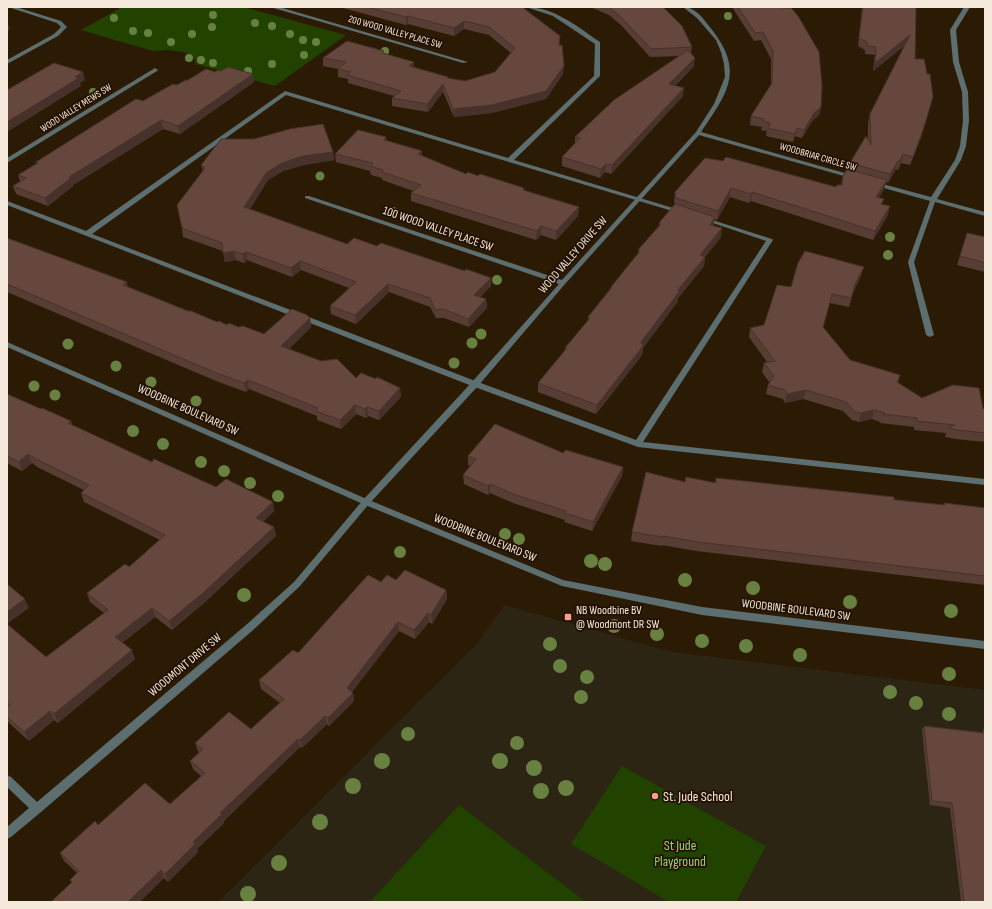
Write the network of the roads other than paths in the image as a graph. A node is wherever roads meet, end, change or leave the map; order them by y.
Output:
1 (11, 7) edge
2 (273, 7) edge
3 (529, 7) edge
4 (686, 7) edge
5 (967, 7) edge
6 (7, 62) edge
7 (465, 62) dead end
8 (155, 70) dead end
9 (698, 133) junction
10 (510, 160) junction
11 (7, 161) edge
12 (857, 178) edge
13 (865, 181) edge
14 (307, 197) dead end
15 (638, 198) junction
16 (933, 200) junction
17 (7, 203) edge
18 (985, 214) edge
19 (87, 234) junction
20 (563, 283) junction
21 (930, 335) dead end
22 (7, 344) edge
23 (475, 384) junction
24 (638, 444) junction
25 (985, 482) edge
26 (366, 502) junction
27 (985, 645) edge
28 (7, 780) edge
29 (36, 809) junction
30 (7, 834) edge

1 - 6 street
2 - 7 street, 200 WOOD VALLEY PLACE SW
3 - 10 street
4 - 9 street, WOOD VALLEY DRIVE SW
5 - 16 street
8 - 11 street, WOOD VALLEY MEWS SW
9 - 12 street, WOODBRIAR CIRCLE SW
9 - 15 street, WOOD VALLEY DRIVE SW
10 - 15 street
10 - 19 street
13 - 16 street, WOODBRIAR CIRCLE SW
14 - 20 street, 100 WOOD VALLEY PLACE SW
15 - 20 street, WOOD VALLEY DRIVE SW
15 - 24 street
16 - 18 street, WOODBRIAR CIRCLE SW
16 - 21 street
17 - 19 street
19 - 23 street
20 - 23 street, WOOD VALLEY DRIVE SW
22 - 26 street, WOODBINE BOULEVARD SW
23 - 24 street
23 - 26 street, WOOD VALLEY DRIVE SW
24 - 25 street
26 - 27 street, WOODBINE BOULEVARD SW
26 - 29 street, WOODMONT DRIVE SW
28 - 29 street
29 - 30 street, WOODMONT DRIVE SW

